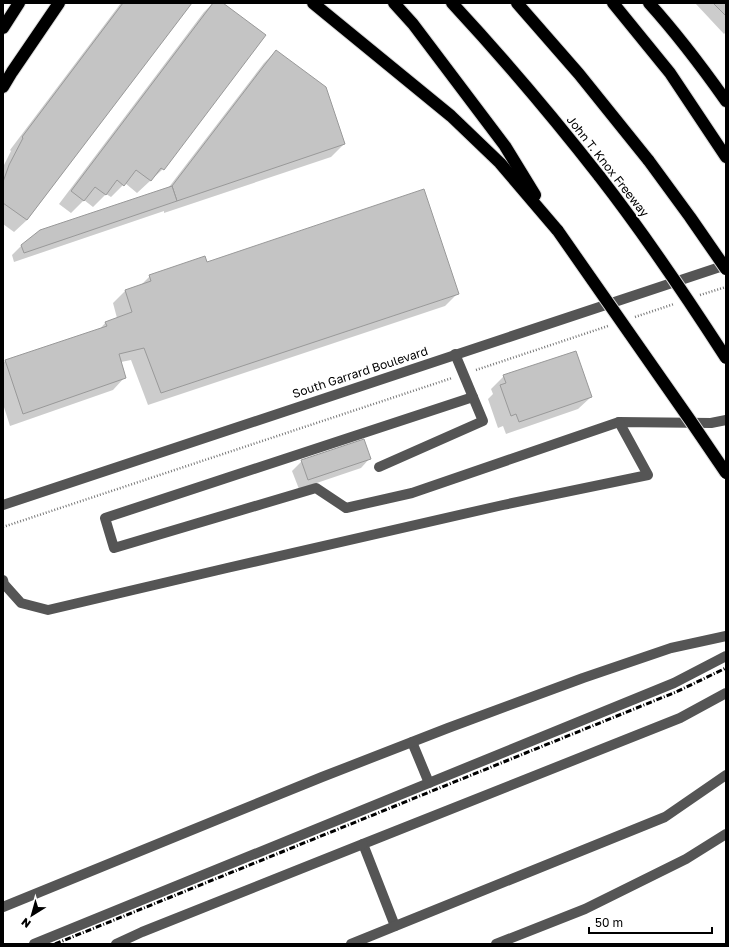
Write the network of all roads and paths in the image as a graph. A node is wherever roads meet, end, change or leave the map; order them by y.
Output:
1 (19, 3) edge
2 (59, 3) edge
3 (313, 3) edge
4 (394, 3) edge
5 (452, 3) edge
6 (517, 3) edge
7 (613, 3) edge
8 (649, 3) edge
9 (3, 28) edge
10 (3, 87) edge
11 (726, 101) edge
12 (726, 158) edge
13 (558, 231) junction
14 (726, 265) edge
15 (726, 269) edge
16 (726, 286) edge
17 (696, 296) dead end
18 (681, 302) dead end
19 (628, 319) dead end
20 (614, 324) dead end
21 (455, 354) junction
22 (726, 358) edge
23 (464, 374) junction
24 (473, 397) junction
25 (726, 420) edge
26 (619, 422) junction
27 (379, 467) dead end
28 (726, 473) edge
29 (3, 505) edge
30 (3, 527) edge
31 (3, 580) edge
32 (726, 636) edge
33 (726, 656) edge
34 (726, 693) edge
35 (412, 742) junction
36 (726, 775) edge
37 (429, 783) junction
38 (726, 834) edge
39 (363, 844) junction
40 (3, 907) edge
41 (395, 926) junction
42 (34, 944) edge
43 (116, 944) edge
44 (351, 944) edge
45 (496, 944) edge

1 - 9 highway
2 - 10 highway
3 - 13 highway
4 - 13 highway
5 - 22 highway, John T. Knox Freeway, bridge
6 - 15 highway, bridge
7 - 12 highway
8 - 11 highway
13 - 28 highway, bridge
14 - 21 street, South Garrard Boulevard
16 - 17 path
18 - 19 path
20 - 23 path
21 - 23 street
21 - 29 street, South Garrard Boulevard
23 - 24 street
23 - 30 path
24 - 26 street
24 - 27 street
25 - 26 street
26 - 31 street
32 - 35 street
33 - 37 street
34 - 39 street
35 - 37 street
35 - 40 street
36 - 41 street
37 - 42 street
38 - 45 street
39 - 41 street
39 - 43 street
41 - 44 street

